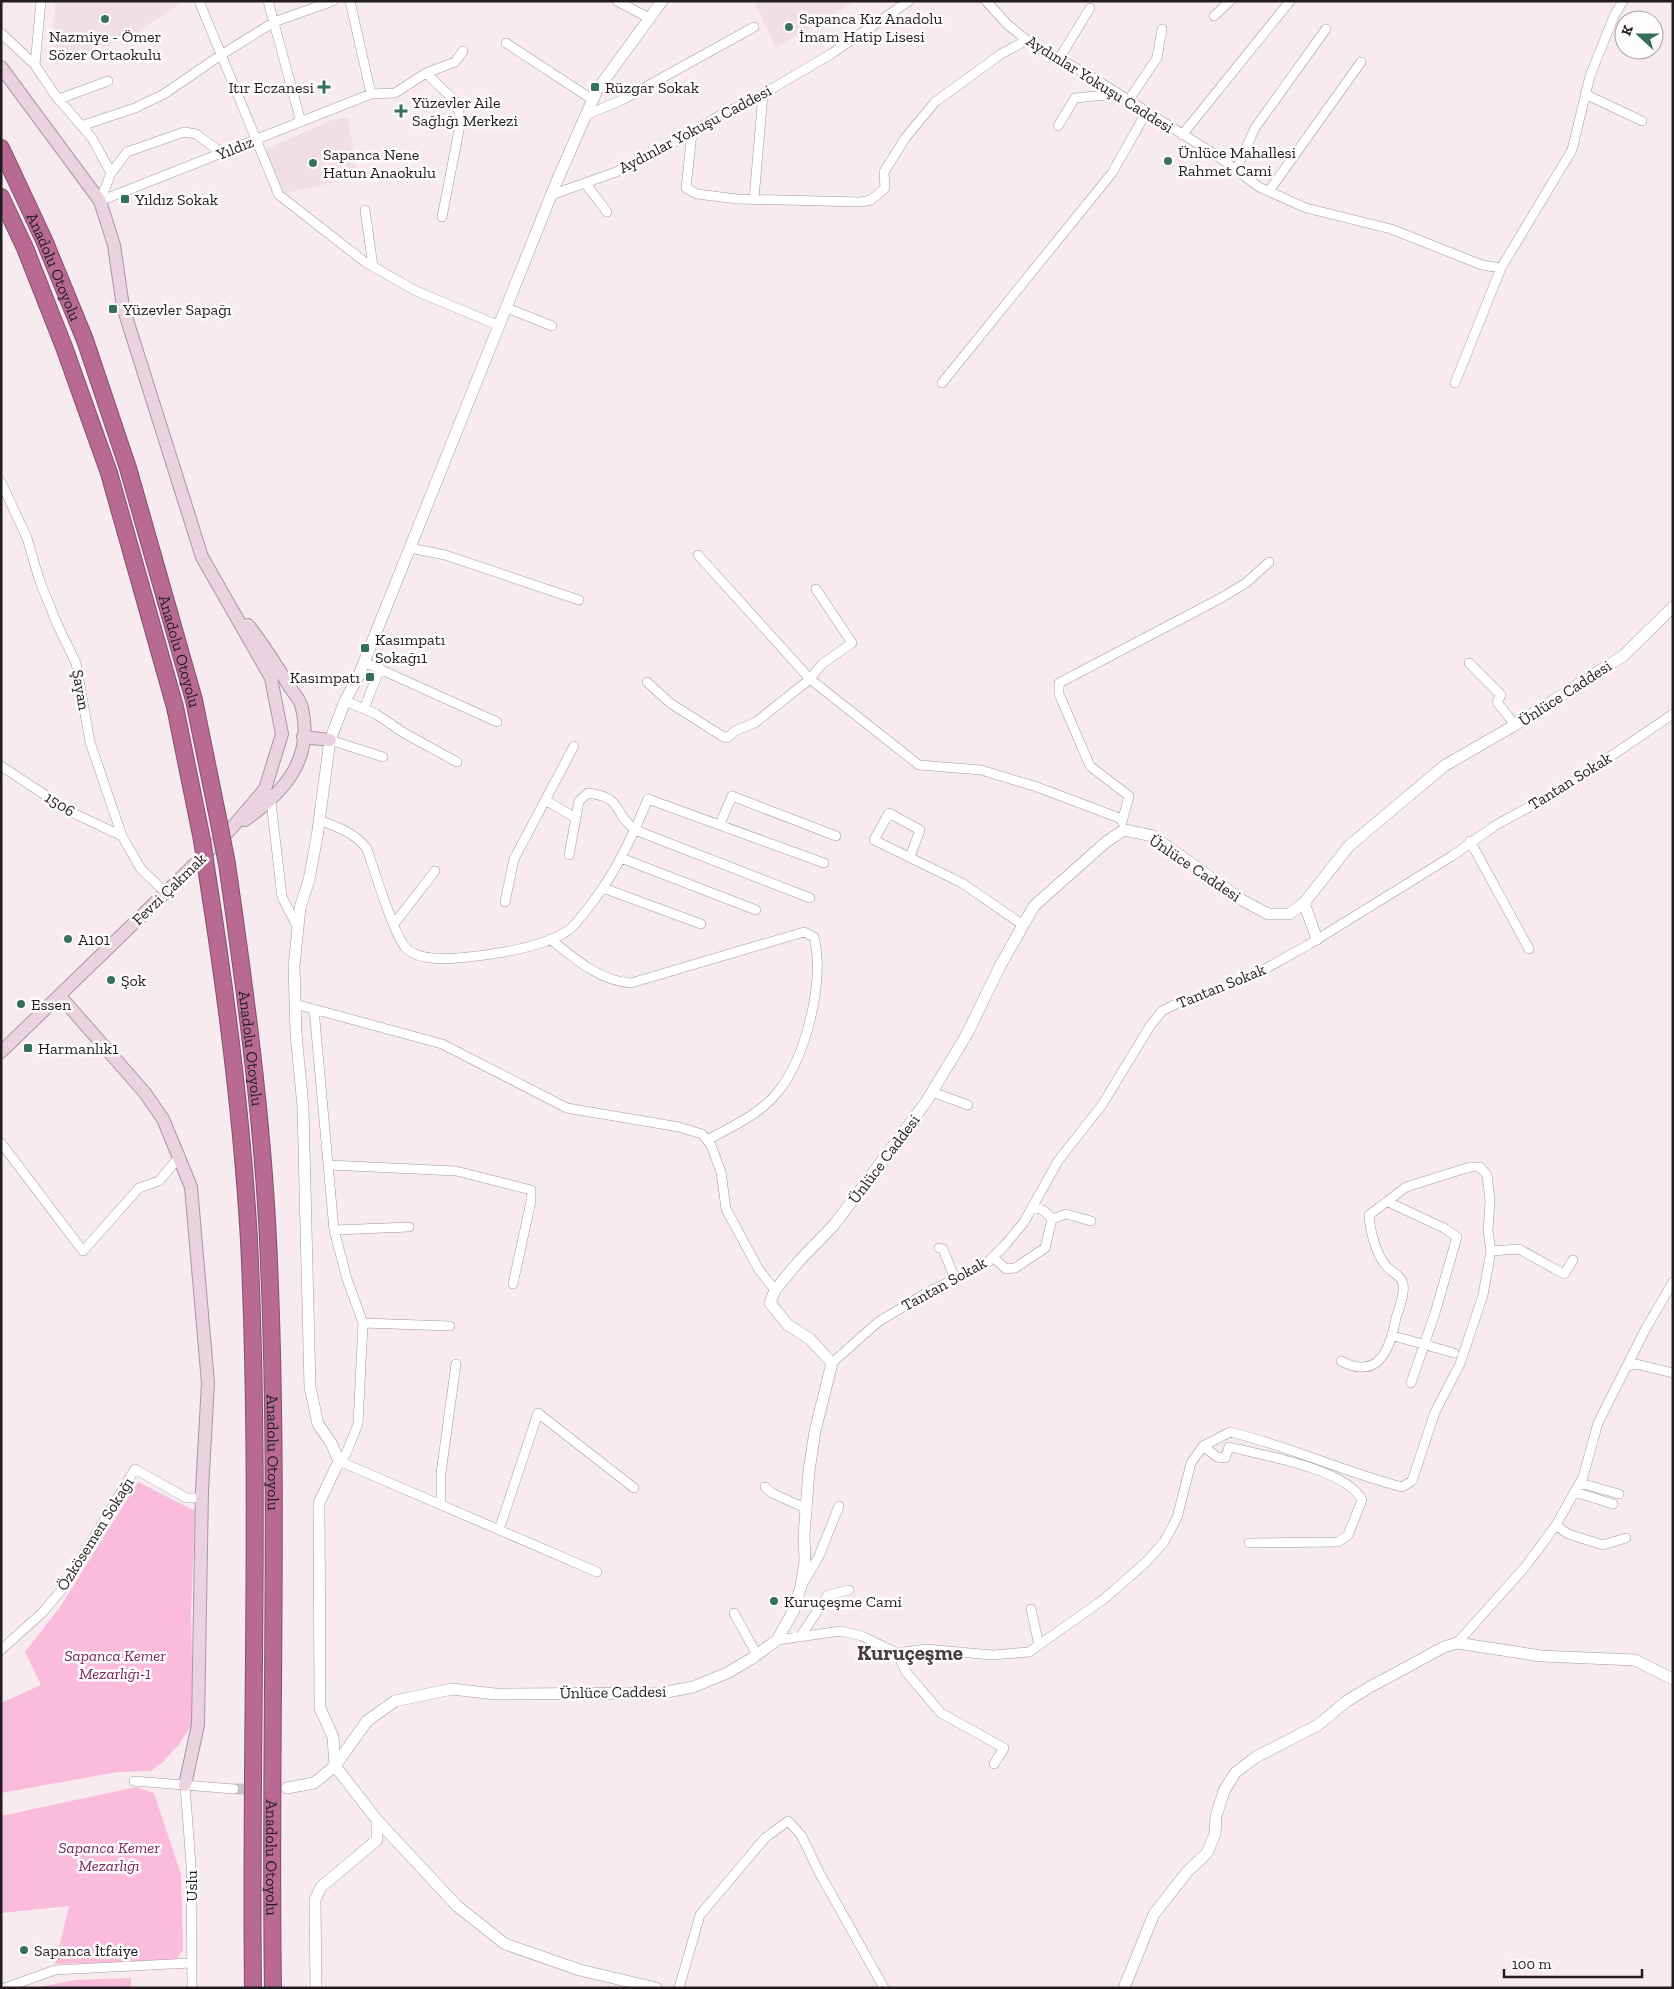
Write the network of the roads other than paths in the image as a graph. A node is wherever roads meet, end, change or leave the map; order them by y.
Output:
1 (41, 1) edge
2 (199, 1) edge
3 (268, 1) edge
4 (333, 1) edge
5 (350, 1) edge
6 (617, 1) edge
7 (662, 1) edge
8 (908, 1) edge
9 (986, 1) edge
10 (1230, 1) edge
11 (1290, 1) edge
12 (1623, 1) edge
13 (1090, 8) dead end
14 (1214, 16) dead end
15 (649, 18) junction
16 (274, 22) junction
17 (754, 27) dead end
18 (1162, 29) dead end
19 (1326, 29) dead end
20 (1, 33) edge
21 (1027, 40) junction
22 (506, 43) dead end
23 (463, 51) dead end
24 (221, 55) junction
25 (1059, 59) junction
26 (1361, 62) dead end
27 (35, 66) junction
28 (1, 67) edge
29 (426, 73) junction
30 (108, 81) dead end
31 (371, 94) junction
32 (763, 94) junction
33 (1117, 94) junction
34 (1586, 94) junction
35 (59, 99) junction
36 (593, 100) junction
37 (1128, 101) junction
38 (1146, 113) junction
39 (586, 115) junction
40 (1642, 121) dead end
41 (301, 122) junction
42 (81, 126) junction
43 (1058, 126) dead end
44 (692, 133) junction
45 (1182, 135) junction
46 (255, 140) junction
47 (1, 148) edge
48 (222, 153) junction
49 (1236, 170) junction
50 (111, 172) junction
51 (585, 183) junction
52 (1269, 191) junction
53 (551, 196) junction
54 (1, 197) edge
55 (754, 199) junction
56 (100, 201) junction
57 (365, 210) dead end
58 (607, 212) dead end
59 (442, 217) dead end
60 (373, 266) junction
61 (1501, 268) junction
62 (507, 308) junction
63 (500, 326) junction
64 (552, 326) dead end
65 (1455, 382) dead end
66 (942, 383) dead end
67 (1, 482) edge
68 (410, 548) junction
69 (698, 556) dead end
70 (1269, 562) dead end
71 (816, 589) dead end
72 (222, 594) junction
73 (579, 600) dead end
74 (1673, 607) edge
75 (364, 662) junction
76 (1469, 662) dead end
77 (380, 668) junction
78 (810, 679) junction
79 (647, 682) dead end
80 (345, 701) junction
81 (364, 709) junction
82 (1673, 714) edge
83 (497, 722) dead end
84 (1516, 725) junction
85 (304, 732) junction
86 (281, 738) junction
87 (330, 740) junction
88 (574, 746) dead end
89 (300, 756) junction
90 (383, 757) dead end
91 (457, 762) dead end
92 (1, 766) edge
93 (545, 800) junction
94 (271, 802) junction
95 (574, 817) junction
96 (319, 820) junction
97 (720, 824) junction
98 (1123, 824) junction
99 (224, 827) junction
100 (635, 830) junction
101 (122, 836) junction
102 (836, 836) dead end
103 (1470, 841) junction
104 (569, 855) dead end
105 (910, 857) junction
106 (621, 858) junction
107 (824, 864) dead end
108 (434, 871) dead end
109 (604, 888) junction
110 (166, 892) junction
111 (810, 898) dead end
112 (504, 902) dead end
113 (1304, 904) junction
114 (756, 910) dead end
115 (394, 924) junction
116 (701, 924) dead end
117 (1023, 925) junction
118 (299, 928) junction
119 (550, 939) junction
120 (1317, 939) junction
121 (1529, 949) dead end
122 (60, 996) junction
123 (295, 1004) junction
124 (314, 1009) junction
125 (1, 1052) edge
126 (932, 1092) junction
127 (968, 1105) dead end
128 (707, 1140) junction
129 (1, 1143) edge
130 (180, 1156) junction
131 (329, 1165) junction
132 (1388, 1202) junction
133 (1032, 1207) junction
134 (1052, 1219) junction
135 (1091, 1221) dead end
136 (409, 1227) dead end
137 (334, 1230) junction
138 (939, 1248) dead end
139 (1491, 1251) junction
140 (993, 1257) junction
141 (1573, 1260) dead end
142 (955, 1279) junction
143 (1673, 1282) edge
144 (513, 1284) dead end
145 (775, 1290) junction
146 (363, 1323) junction
147 (450, 1326) dead end
148 (1394, 1336) junction
149 (1425, 1344) junction
150 (1454, 1353) dead end
151 (1341, 1361) dead end
152 (832, 1363) junction
153 (456, 1364) dead end
154 (1627, 1366) junction
155 (1673, 1373) edge
156 (1411, 1383) dead end
157 (1203, 1446) junction
158 (338, 1461) junction
159 (1580, 1483) junction
160 (765, 1487) dead end
161 (634, 1488) dead end
162 (1575, 1492) junction
163 (1619, 1494) dead end
164 (202, 1498) junction
165 (441, 1504) junction
166 (1614, 1504) dead end
167 (839, 1506) dead end
168 (807, 1510) junction
169 (1556, 1525) junction
170 (499, 1530) junction
171 (1626, 1538) dead end
172 (1249, 1543) dead end
173 (596, 1572) dead end
174 (801, 1586) junction
175 (849, 1590) dead end
176 (1031, 1609) dead end
177 (734, 1613) dead end
178 (800, 1637) junction
179 (777, 1640) junction
180 (1457, 1643) junction
181 (1038, 1645) junction
182 (1, 1650) edge
183 (897, 1653) junction
184 (757, 1655) junction
185 (1673, 1679) edge
186 (994, 1764) dead end
187 (334, 1766) junction
188 (134, 1780) dead end
189 (185, 1785) junction
190 (287, 1788) tunnel mouth
191 (234, 1789) tunnel mouth
192 (378, 1820) junction
193 (190, 1963) junction
194 (650, 1987) edge
195 (5, 1988) edge
196 (192, 1988) edge
197 (253, 1988) edge
198 (273, 1988) edge
199 (316, 1988) edge
200 (679, 1988) edge
201 (884, 1988) edge
202 (1124, 1988) edge

1 - 27 street
2 - 24 street
3 - 16 street
4 - 16 street
5 - 31 street
6 - 15 street
7 - 15 street
8 - 32 street, Aydınlar Yokuşu Caddesi
9 - 21 street, Aydınlar Yokuşu Caddesi
10 - 14 street
11 - 45 street
12 - 34 street
13 - 25 street
15 - 36 street
16 - 24 street
16 - 41 street
17 - 39 street
18 - 37 street
19 - 49 street
20 - 27 street
21 - 25 street, Aydınlar Yokuşu Caddesi
21 - 55 street
22 - 36 street
23 - 29 street, Yıldız
24 - 42 street
24 - 46 street
25 - 33 street, Aydınlar Yokuşu Caddesi
26 - 52 street
27 - 35 street
28 - 56 main road
29 - 31 street, Yıldız
29 - 59 street
30 - 35 street
31 - 41 street, Yıldız
32 - 44 street, Aydınlar Yokuşu Caddesi
32 - 55 street
33 - 37 street, Aydınlar Yokuşu Caddesi
33 - 43 street
34 - 40 street
34 - 61 street
35 - 42 street
36 - 39 street
37 - 38 street, Aydınlar Yokuşu Caddesi
38 - 45 street, Aydınlar Yokuşu Caddesi
38 - 66 street
39 - 53 street
41 - 46 street, Yıldız
42 - 50 street
44 - 51 street, Aydınlar Yokuşu Caddesi
44 - 55 street
45 - 49 street, Aydınlar Yokuşu Caddesi
46 - 48 street, Yıldız
46 - 60 street
47 - 99 highway, Anadolu Otoyolu
48 - 50 street
48 - 56 street, Yıldız
49 - 52 street, Aydınlar Yokuşu Caddesi
50 - 56 street
51 - 53 street, Aydınlar Yokuşu Caddesi
51 - 58 street
52 - 61 street, Aydınlar Yokuşu Caddesi
53 - 62 street
54 - 197 highway, Anadolu Otoyolu, bridge
56 - 72 main road
57 - 60 street
60 - 63 street
61 - 65 street
62 - 63 street
62 - 64 street
63 - 68 street
67 - 101 street, Şayan
68 - 73 street
68 - 75 street
69 - 78 street
70 - 98 street
71 - 78 street
72 - 85 main road
72 - 86 main road
74 - 84 street, Ünlüce Caddesi
75 - 77 street
75 - 80 street
76 - 84 street
77 - 81 street
77 - 83 street
78 - 79 street
78 - 98 street
80 - 81 street
80 - 87 street
81 - 91 street
82 - 103 street, Tantan Sokak
84 - 113 street, Ünlüce Caddesi
85 - 86 main road
85 - 87 main road
85 - 89 main road
86 - 89 main road
86 - 99 main road
87 - 90 street
87 - 96 street
88 - 93 street
89 - 94 main road
92 - 101 street, 1506
93 - 95 street
93 - 112 street
94 - 99 main road
94 - 118 street
95 - 100 street
95 - 104 street
96 - 115 street
96 - 118 street
97 - 100 street
97 - 102 street
97 - 107 street
98 - 113 street, Ünlüce Caddesi
98 - 117 street, Ünlüce Caddesi
99 - 110 main road, Fevzi Çakmak
99 - 198 highway, Anadolu Otoyolu, bridge
100 - 106 street
100 - 111 street
101 - 110 street, Şayan
103 - 120 street, Tantan Sokak
103 - 121 street
105 - 105 street
105 - 117 street
106 - 109 street
106 - 114 street
108 - 115 street
109 - 116 street
109 - 119 street
110 - 122 main road, Fevzi Çakmak
113 - 120 street
115 - 119 street
117 - 126 street, Ünlüce Caddesi
118 - 123 street
119 - 128 street
120 - 133 street, Tantan Sokak
122 - 125 main road, Fevzi Çakmak
122 - 130 main road
123 - 124 street
123 - 158 street
124 - 128 street
124 - 131 street
126 - 127 street
126 - 145 street, Ünlüce Caddesi
128 - 145 street
129 - 130 street
130 - 164 main road
131 - 137 street
131 - 144 street
132 - 139 street
132 - 148 street
132 - 149 street
133 - 134 street
133 - 140 street, Tantan Sokak
134 - 135 street
134 - 140 street
136 - 137 street
137 - 146 street
138 - 142 street
139 - 141 street
139 - 157 street
140 - 142 street, Tantan Sokak
142 - 152 street, Tantan Sokak
143 - 154 street
145 - 152 street
146 - 147 street
146 - 158 street
148 - 149 street
148 - 151 street
149 - 150 street
149 - 156 street
152 - 168 street, Ünlüce Caddesi
153 - 165 street
154 - 155 street
154 - 159 street
157 - 172 street
157 - 181 street
158 - 165 street
158 - 187 street
159 - 162 street
159 - 163 street
160 - 168 street
161 - 170 street
162 - 166 street
162 - 169 street
164 - 182 street, Özkösemen Sokağı
164 - 189 main road
165 - 170 street
167 - 174 street
168 - 174 street, Ünlüce Caddesi
169 - 171 street
169 - 180 street
170 - 173 street
174 - 179 street, Ünlüce Caddesi
175 - 178 street
176 - 181 street
177 - 184 street
178 - 179 street
178 - 183 street
179 - 184 street, Ünlüce Caddesi
180 - 185 street
180 - 202 street
181 - 183 street
183 - 186 street
184 - 187 street, Ünlüce Caddesi
187 - 190 street, Ünlüce Caddesi
187 - 192 street
188 - 189 street
189 - 191 street
189 - 193 street, Uslu
192 - 194 street
192 - 199 street
193 - 195 street
193 - 196 street, Uslu
200 - 201 street

